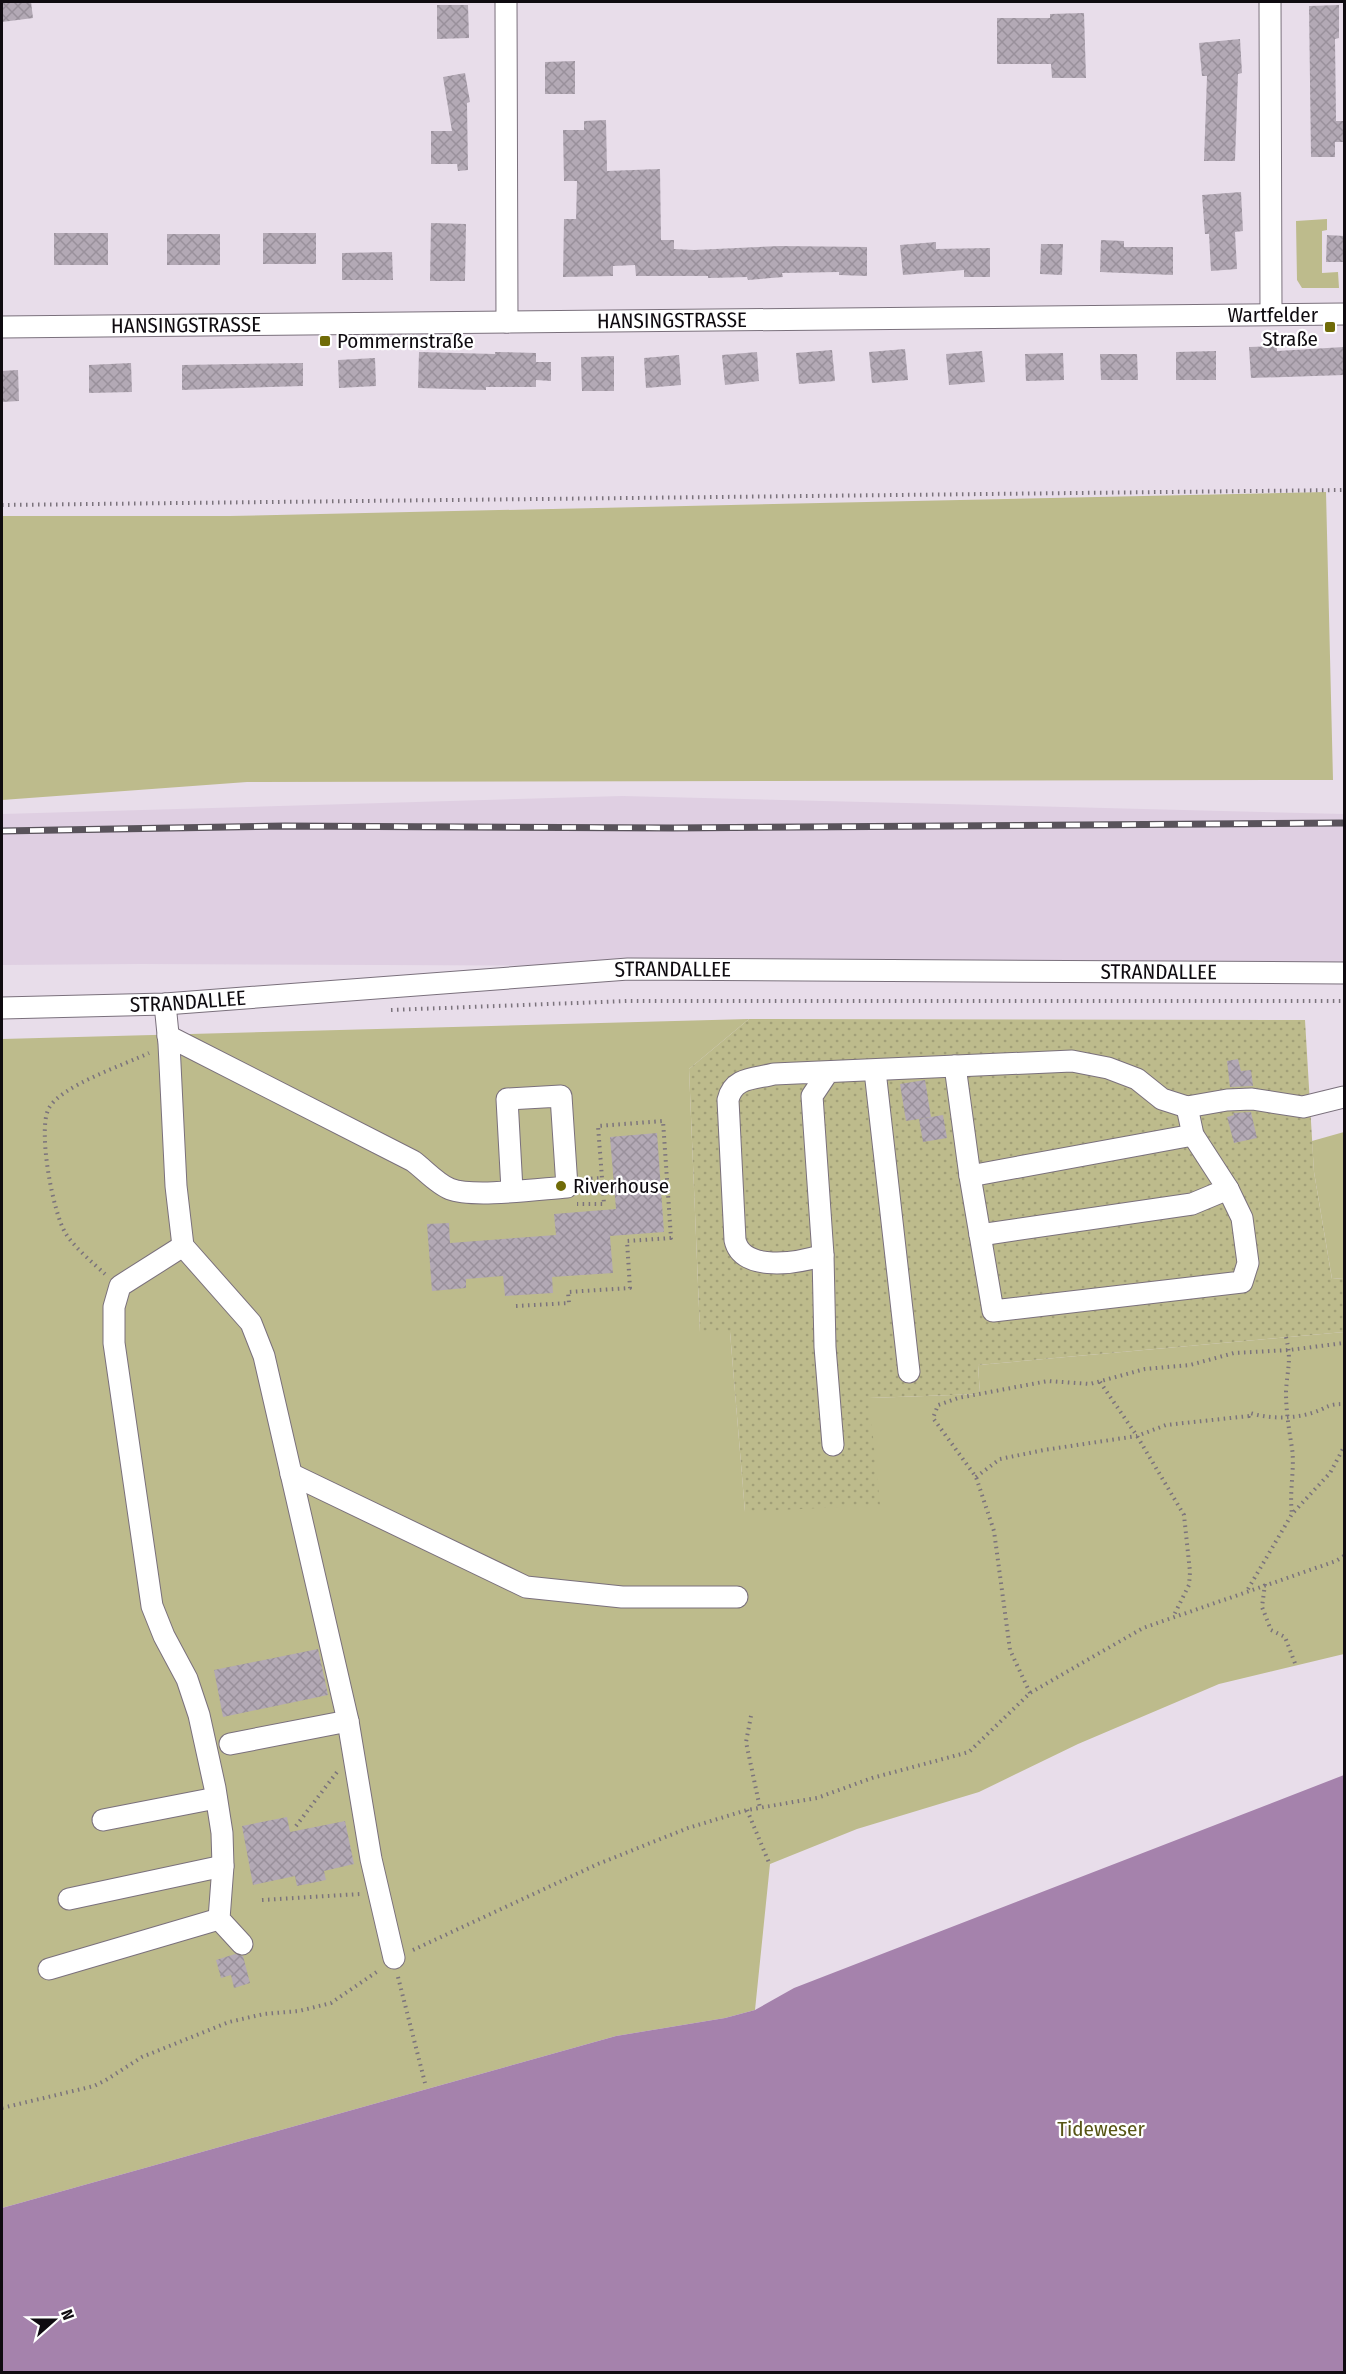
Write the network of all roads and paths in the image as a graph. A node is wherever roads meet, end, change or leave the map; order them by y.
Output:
1 (506, 2) edge
2 (1270, 2) edge
3 (1271, 314) junction
4 (1344, 314) edge
5 (507, 322) junction
6 (2, 327) edge
7 (1344, 490) edge
8 (2, 505) edge
9 (1344, 973) edge
10 (1344, 1001) edge
11 (165, 1004) junction
12 (2, 1008) edge
13 (382, 1010) dead end
14 (169, 1040) junction
15 (955, 1066) junction
16 (875, 1071) junction
17 (828, 1072) junction
18 (1344, 1096) edge
19 (1187, 1107) junction
20 (1193, 1135) junction
21 (970, 1176) junction
22 (512, 1190) junction
23 (1228, 1190) junction
24 (576, 1194) dead end
25 (980, 1235) junction
26 (183, 1246) junction
27 (823, 1255) junction
28 (120, 1286) junction
29 (516, 1306) dead end
30 (1286, 1337) dead end
31 (1344, 1343) edge
32 (1289, 1350) junction
33 (909, 1372) dead end
34 (1100, 1382) junction
35 (1344, 1404) edge
36 (1137, 1436) junction
37 (833, 1445) dead end
38 (1344, 1447) edge
39 (291, 1473) junction
40 (976, 1477) junction
41 (1292, 1514) junction
42 (1344, 1556) edge
43 (1265, 1584) junction
44 (1247, 1590) junction
45 (737, 1598) dead end
46 (1173, 1617) junction
47 (1296, 1666) dead end
48 (1030, 1693) junction
49 (751, 1716) dead end
50 (348, 1721) junction
51 (231, 1744) dead end
52 (353, 1750) junction
53 (216, 1798) junction
54 (760, 1808) junction
55 (747, 1810) junction
56 (103, 1820) dead end
57 (296, 1826) dead end
58 (770, 1864) dead end
59 (223, 1866) junction
60 (379, 1893) junction
61 (69, 1899) dead end
62 (262, 1900) dead end
63 (219, 1919) junction
64 (242, 1944) dead end
65 (394, 1959) junction
66 (49, 1969) dead end
67 (425, 2083) dead end
68 (2, 2108) edge

1 - 5 street
2 - 3 street
3 - 4 street, HANSINGSTRASSE
3 - 5 street, HANSINGSTRASSE
5 - 6 street, HANSINGSTRASSE
7 - 8 path
9 - 11 street, STRANDALLEE
10 - 13 path
11 - 12 street, STRANDALLEE
11 - 14 street
14 - 22 street
14 - 26 street
14 - 28 path
15 - 16 street
15 - 19 street
15 - 21 street
16 - 17 street
16 - 33 street
17 - 27 street
17 - 27 street
18 - 19 street
19 - 20 street
20 - 21 street
20 - 23 street
21 - 25 street
22 - 22 street
23 - 25 street
23 - 25 street
24 - 29 path
26 - 28 street
26 - 39 street
27 - 37 street
28 - 53 street
30 - 32 path
31 - 32 path
32 - 34 path
32 - 41 path
34 - 36 path
34 - 40 path
35 - 36 path
36 - 40 path
36 - 46 path
38 - 41 path
39 - 45 street
39 - 50 street
40 - 48 path
41 - 44 path
42 - 43 path
43 - 44 path
43 - 47 path
44 - 46 path
46 - 48 path
48 - 54 path
49 - 54 path
50 - 51 street
50 - 52 street
52 - 57 path
52 - 60 street
53 - 56 street
53 - 59 street
54 - 55 path
55 - 58 path
55 - 65 path
59 - 61 street
59 - 63 street
60 - 62 path
60 - 65 street
63 - 64 street
63 - 66 street
65 - 67 path
65 - 68 path

